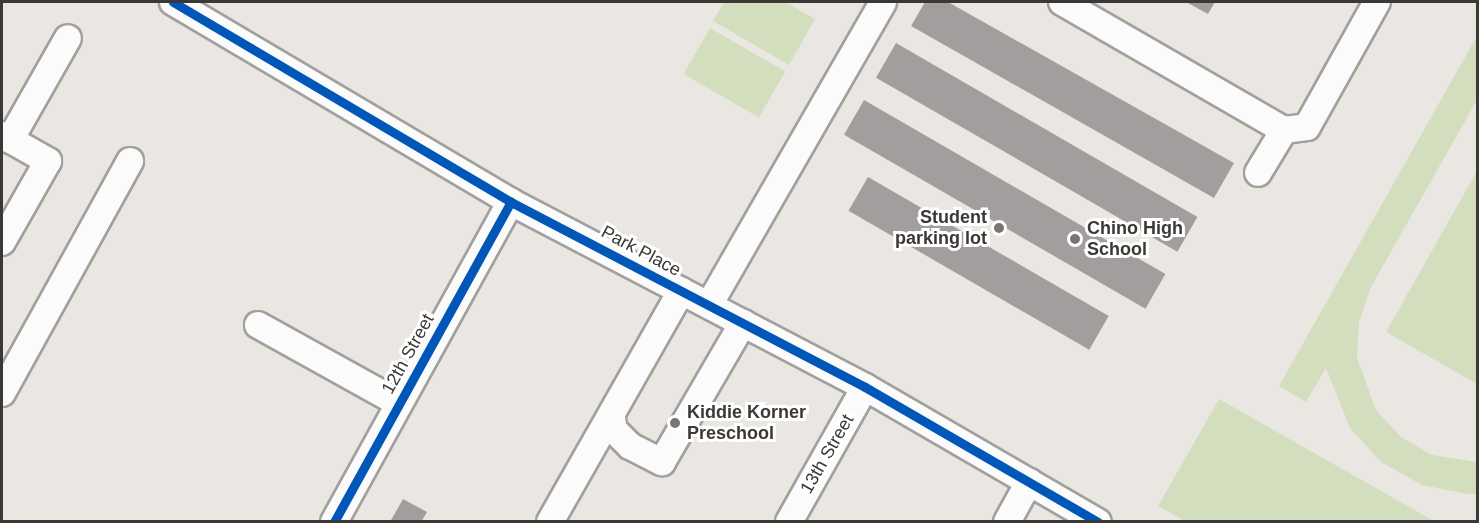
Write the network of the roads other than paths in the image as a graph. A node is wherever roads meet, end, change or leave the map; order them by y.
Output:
1 (173, 2) edge
2 (884, 2) edge
3 (1062, 2) edge
4 (1377, 2) edge
5 (68, 38) dead end
6 (1284, 130) junction
7 (6, 138) edge
8 (130, 161) dead end
9 (1258, 173) dead end
10 (511, 202) junction
11 (2, 242) edge
12 (681, 291) junction
13 (709, 305) junction
14 (743, 323) junction
15 (258, 325) dead end
16 (865, 387) junction
17 (2, 393) edge
18 (399, 403) junction
19 (612, 419) junction
20 (1029, 482) junction
21 (334, 522) edge
22 (550, 522) edge
23 (789, 522) edge
24 (1007, 522) edge
25 (1098, 522) edge

1 - 10 street, Park Place
2 - 13 street
3 - 6 street
4 - 6 street
5 - 7 street
6 - 9 street
7 - 11 street
8 - 17 street
10 - 12 street, Park Place
10 - 18 street, 12th Street
12 - 13 street, Park Place
12 - 19 street
13 - 14 street, Park Place
14 - 16 street, Park Place
14 - 19 street
15 - 18 street
16 - 20 street, Park Place
16 - 23 street, 13th Street
18 - 21 street, 12th Street
19 - 22 street
20 - 24 street
20 - 25 street, Park Place

